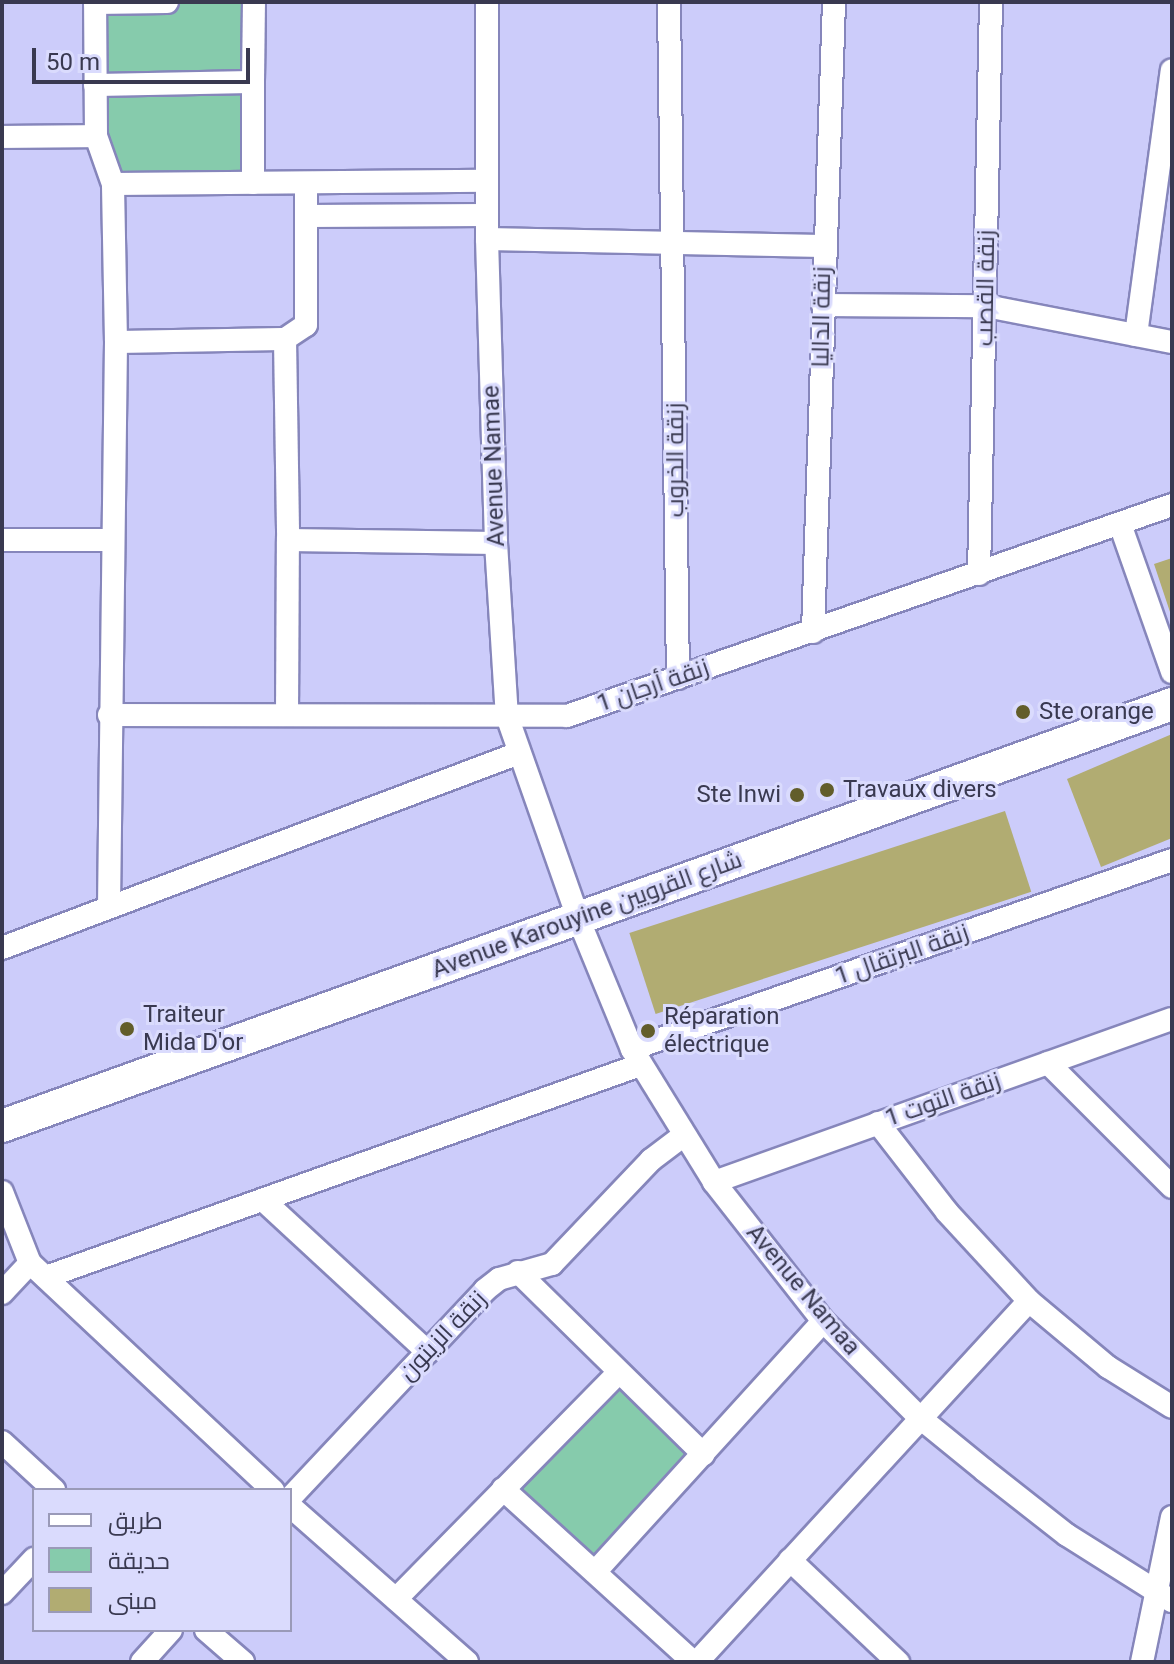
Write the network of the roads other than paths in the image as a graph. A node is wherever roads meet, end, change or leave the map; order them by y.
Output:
1 (167, 2) edge
2 (254, 2) edge
3 (487, 2) edge
4 (669, 2) edge
5 (834, 2) edge
6 (991, 2) edge
7 (95, 3) edge
8 (1172, 70) edge
9 (253, 82) junction
10 (95, 85) junction
11 (96, 136) junction
12 (2, 137) edge
13 (486, 181) junction
14 (253, 183) junction
15 (306, 183) junction
16 (113, 184) junction
17 (487, 215) junction
18 (307, 216) junction
19 (487, 239) junction
20 (675, 243) junction
21 (823, 246) junction
22 (823, 305) junction
23 (986, 306) junction
24 (1136, 335) junction
25 (285, 339) junction
26 (116, 342) junction
27 (1172, 342) edge
28 (1172, 505) edge
29 (1120, 524) junction
30 (2, 540) edge
31 (110, 540) junction
32 (288, 540) junction
33 (496, 543) junction
34 (979, 574) junction
35 (813, 632) junction
36 (1172, 672) edge
37 (678, 678) junction
38 (1172, 704) edge
39 (109, 715) junction
40 (287, 715) junction
41 (507, 716) junction
42 (519, 753) junction
43 (1172, 860) edge
44 (109, 907) junction
45 (578, 918) junction
46 (2, 948) edge
47 (1172, 1019) edge
48 (636, 1057) junction
49 (1048, 1063) junction
50 (3, 1123) edge
51 (878, 1123) junction
52 (684, 1135) junction
53 (714, 1182) junction
54 (1172, 1187) edge
55 (2, 1192) edge
56 (263, 1200) junction
57 (38, 1270) junction
58 (518, 1272) junction
59 (2, 1293) edge
60 (1029, 1301) junction
61 (823, 1321) junction
62 (428, 1352) junction
63 (619, 1372) junction
64 (1172, 1407) edge
65 (919, 1417) junction
66 (2, 1442) edge
67 (703, 1454) junction
68 (52, 1488) edge
69 (271, 1488) edge
70 (503, 1489) junction
71 (292, 1496) edge
72 (292, 1508) edge
73 (1172, 1517) edge
74 (790, 1560) junction
75 (32, 1561) edge
76 (595, 1572) junction
77 (2, 1593) edge
78 (1164, 1598) edge
79 (396, 1599) junction
80 (169, 1632) edge
81 (208, 1632) edge
82 (142, 1662) edge
83 (243, 1662) edge
84 (467, 1662) edge
85 (695, 1662) edge
86 (898, 1662) edge
87 (1142, 1662) edge

1 - 7 street
2 - 9 street
3 - 13 street, Avenue Namae
4 - 20 street, زنقة الخروب
5 - 21 street, زنقة الداليا
6 - 23 street, زنقة القصب
7 - 10 street
8 - 24 street
9 - 10 street
9 - 14 street
10 - 11 street
11 - 12 street
11 - 16 street
13 - 15 street
13 - 17 street, Avenue Namae
14 - 15 street
14 - 16 street
15 - 18 street
16 - 26 street
17 - 18 street
17 - 19 street, Avenue Namae
18 - 25 street
19 - 20 street
19 - 33 street, Avenue Namae
20 - 21 street
20 - 37 street, زنقة الخروب
21 - 22 street, زنقة الداليا
22 - 23 street
22 - 35 street, زنقة الداليا
23 - 24 street
23 - 34 street, زنقة القصب
24 - 27 street
25 - 26 street
25 - 32 street
26 - 31 street
28 - 29 street, زنقة أرجان 1
29 - 34 street, زنقة أرجان 1
29 - 36 street
30 - 31 street
31 - 39 street
32 - 33 street
32 - 40 street
33 - 41 street, Avenue Namae
34 - 35 street, زنقة أرجان 1
35 - 37 street, زنقة أرجان 1
37 - 41 street, زنقة أرجان 1
38 - 45 street, Avenue Karouyine شارع القرويين
39 - 40 street, زنقة أرجان 1
39 - 44 street
40 - 41 street, زنقة أرجان 1
41 - 42 street, Avenue Namae
42 - 44 street
42 - 45 street, Avenue Namae
43 - 48 street, زنقة البرتقال 1
44 - 46 street
45 - 48 street, Avenue Namaa
45 - 50 street, Avenue Karouyine شارع القرويين
47 - 49 street, زنقة التوت 1
48 - 52 street, Avenue Namaa
48 - 56 street, زنقة البرتقال 1
49 - 51 street, زنقة التوت 1
49 - 54 street
51 - 53 street, زنقة التوت 1
51 - 60 street
52 - 53 street, Avenue Namaa
52 - 58 street, زنقة الزيتون
53 - 61 street, Avenue Namaa
55 - 57 street
56 - 57 street, زنقة البرتقال 1
56 - 62 street
57 - 59 street
57 - 69 street
58 - 62 street, زنقة الزيتون
58 - 63 street
60 - 64 street
60 - 65 street
61 - 65 street, Avenue Namaa
61 - 67 street
62 - 71 street, زنقة الزيتون
63 - 67 street
63 - 70 street
65 - 74 street
65 - 78 street, Avenue Namaa
66 - 68 street
67 - 76 street
70 - 76 street
70 - 79 street
72 - 79 street
73 - 78 street
74 - 85 street
74 - 86 street
75 - 77 street
76 - 85 street
78 - 87 street
79 - 84 street
80 - 82 street
81 - 83 street

